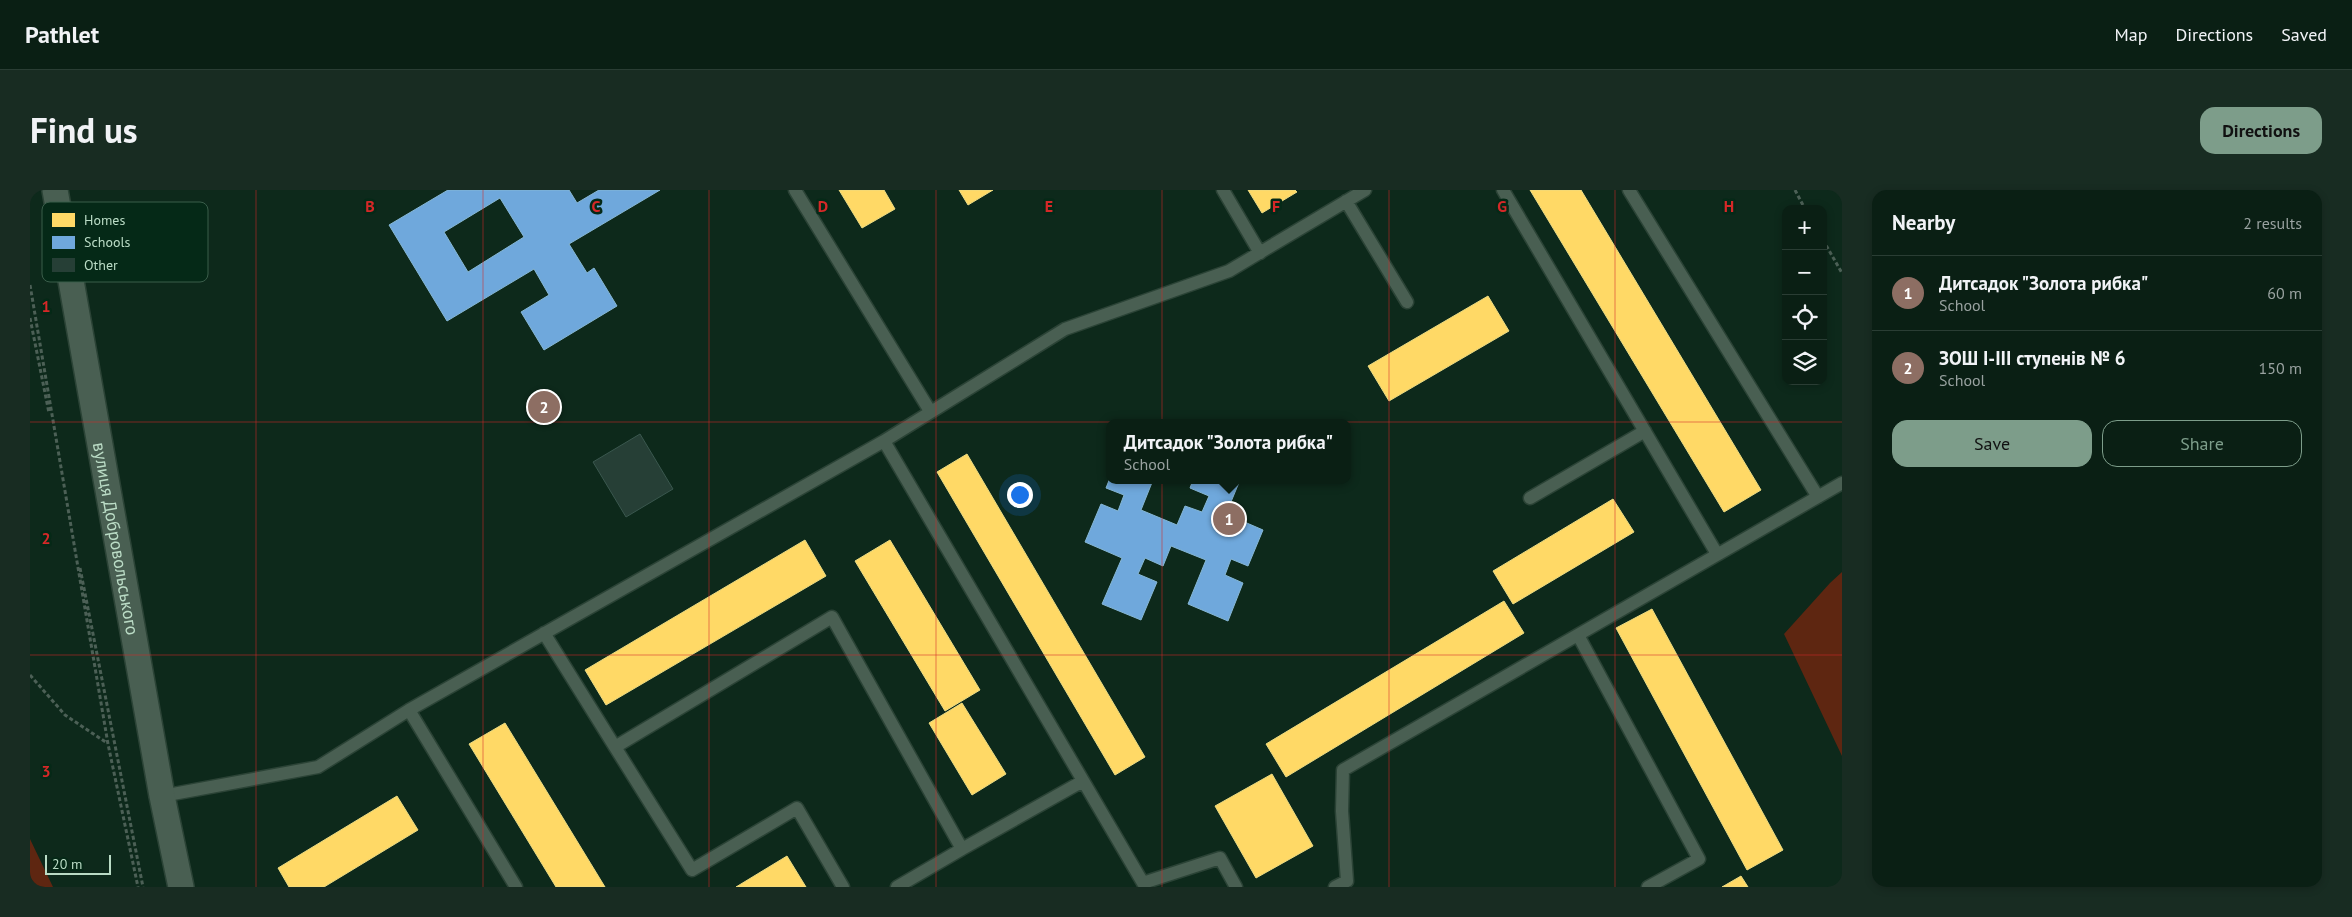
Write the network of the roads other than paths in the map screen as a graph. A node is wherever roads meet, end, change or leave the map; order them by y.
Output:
1 (795, 190) edge
2 (1223, 190) edge
3 (1365, 190) edge
4 (1503, 190) edge
5 (1629, 190) edge
6 (1346, 201) junction
7 (1260, 253) junction
8 (71, 282) edge
9 (1407, 302) dead end
10 (930, 411) junction
11 (1645, 431) junction
12 (884, 441) junction
13 (1842, 483) edge
14 (1818, 497) junction
15 (1530, 498) dead end
16 (1717, 554) junction
17 (544, 633) junction
18 (1578, 635) junction
19 (409, 710) junction
20 (615, 747) junction
21 (1083, 781) junction
22 (162, 796) junction
23 (962, 849) junction
24 (1141, 885) edge
25 (181, 887) edge
26 (516, 887) edge
27 (843, 887) edge
28 (897, 887) edge
29 (1236, 887) edge
30 (1334, 887) edge
31 (1648, 887) edge

1 - 10 lane
2 - 7 lane
3 - 6 lane
4 - 11 lane
5 - 14 lane
6 - 7 lane
6 - 9 lane
7 - 10 lane
8 - 22 street, вулиця Добровольського
10 - 12 lane
11 - 15 lane
11 - 16 lane
12 - 17 lane
12 - 21 lane
13 - 14 lane
14 - 16 lane
16 - 18 lane
17 - 19 lane
17 - 20 lane
18 - 30 lane
18 - 31 lane
19 - 22 lane
19 - 26 lane
20 - 23 lane
20 - 27 lane
21 - 23 lane
21 - 24 lane
22 - 25 street, вулиця Добровольського
23 - 28 lane
24 - 29 lane

